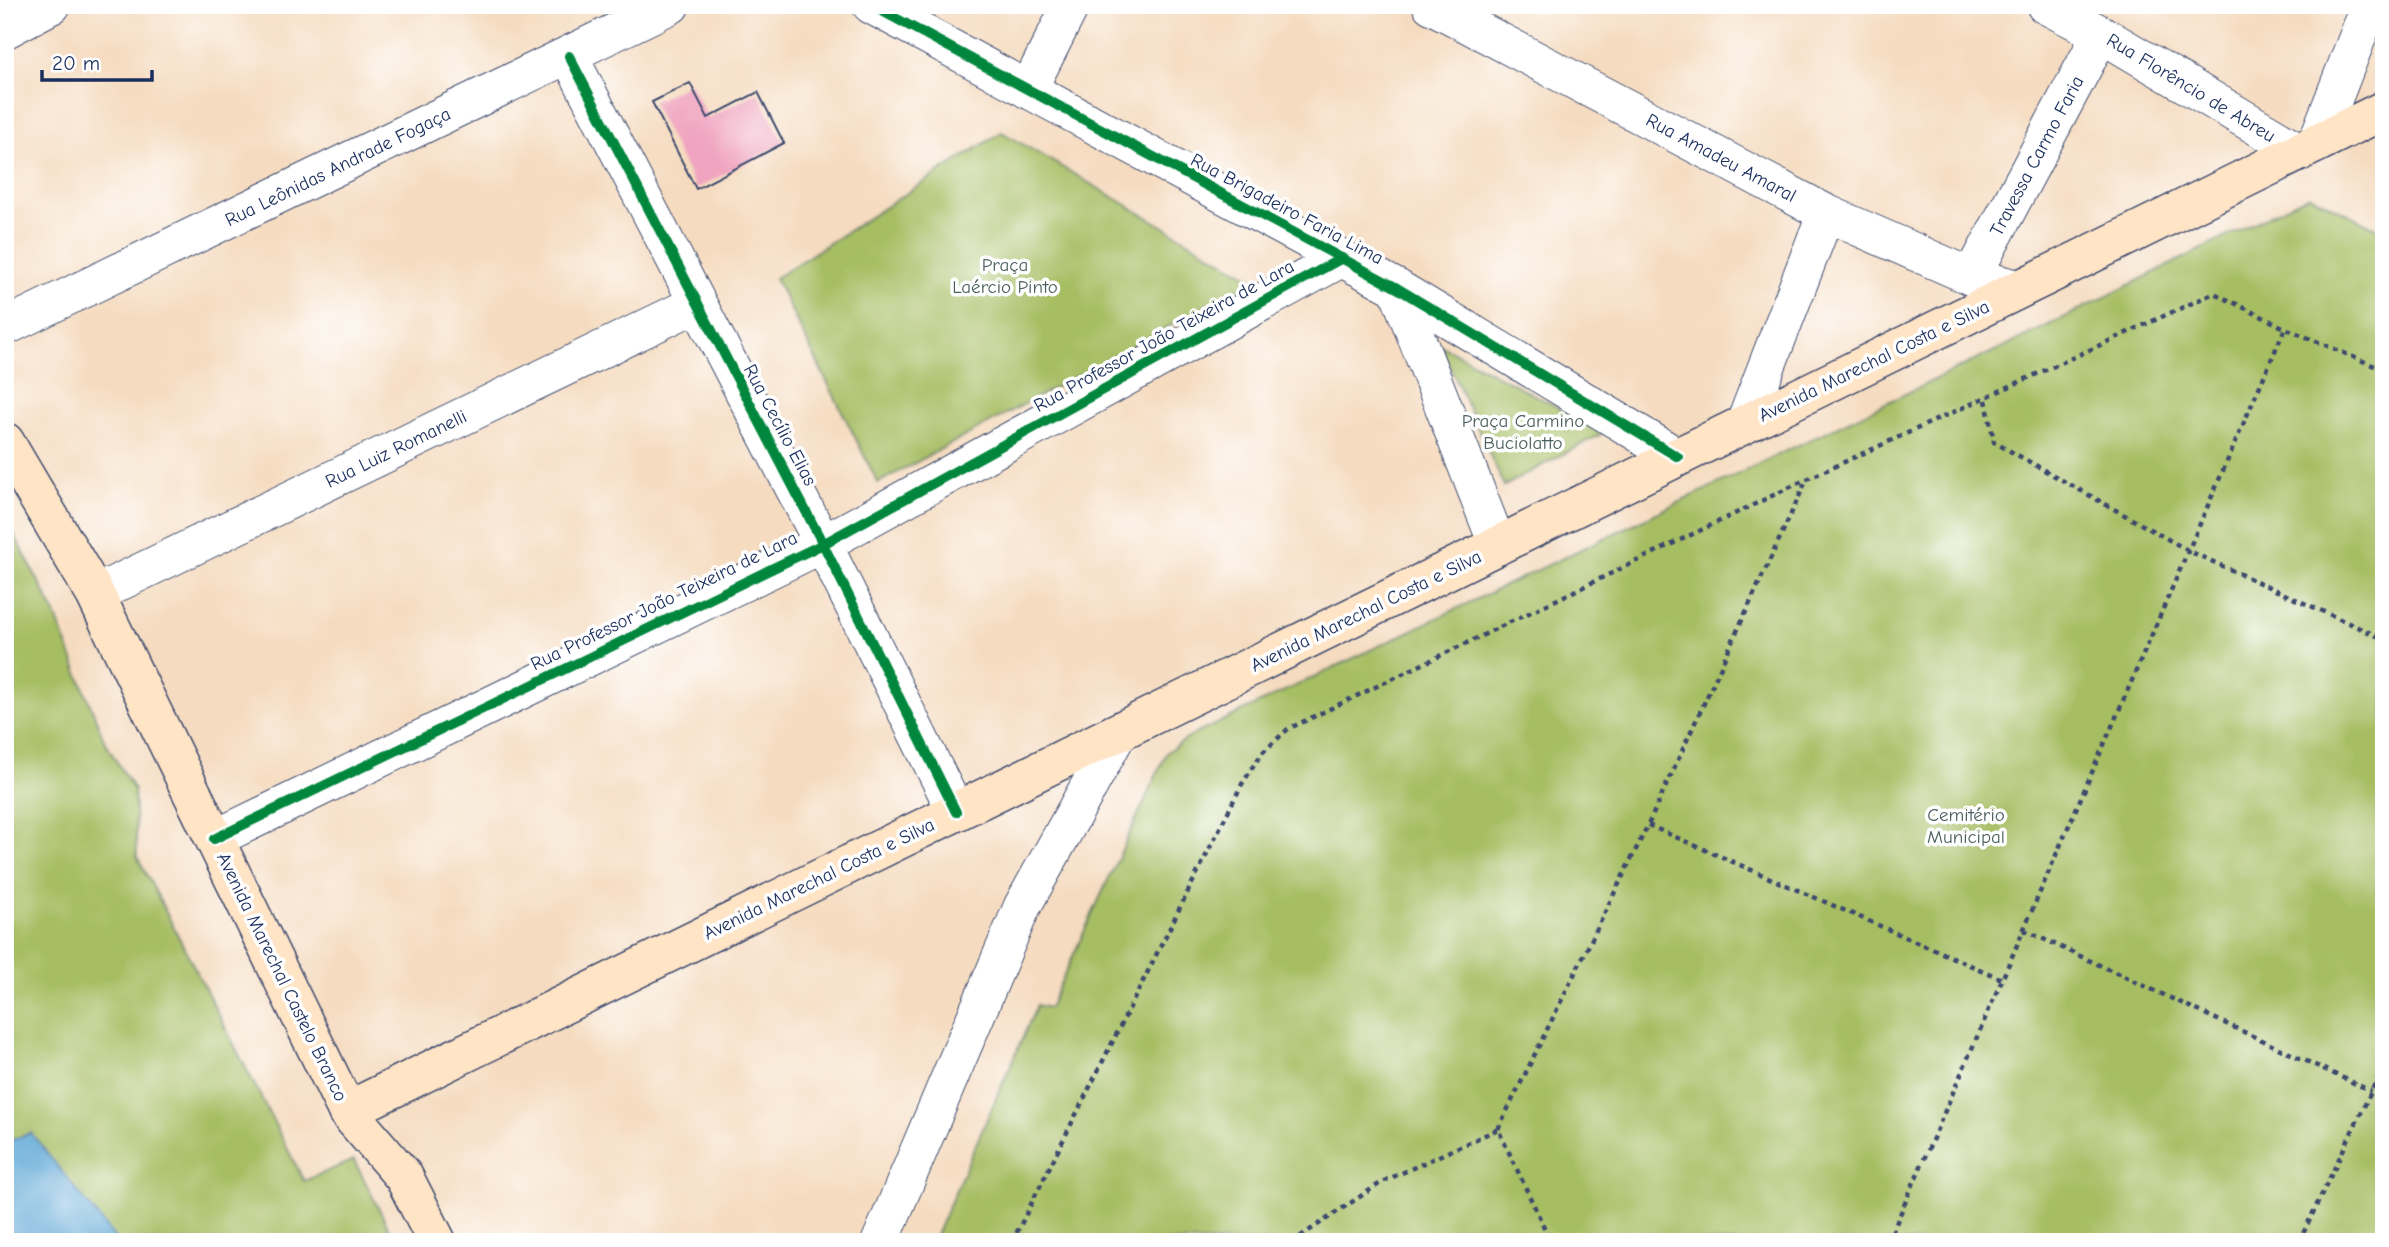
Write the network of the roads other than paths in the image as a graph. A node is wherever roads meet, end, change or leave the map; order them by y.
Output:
1 (52, 5) edge
2 (671, 5) edge
3 (871, 5) edge
4 (1071, 5) edge
5 (1431, 5) edge
6 (2045, 5) edge
7 (2370, 5) edge
8 (17, 19) edge
9 (2101, 34) junction
10 (569, 56) junction
11 (1028, 90) junction
12 (2384, 110) edge
13 (2308, 148) junction
14 (1826, 213) junction
15 (1342, 258) junction
16 (1972, 277) junction
17 (1397, 288) junction
18 (2020, 289) junction
19 (696, 304) junction
20 (5, 327) edge
21 (1744, 425) junction
22 (5, 442) edge
23 (1678, 457) junction
24 (823, 544) junction
25 (1498, 546) junction
26 (95, 594) junction
27 (1119, 732) junction
28 (956, 812) junction
29 (214, 839) junction
30 (347, 1111) junction
31 (437, 1242) edge
32 (880, 1242) edge

1 - 8 street
2 - 10 street, Rua Leônidas Andrade Fogaça
3 - 11 street, Rua Brigadeiro Faria Lima
4 - 11 street
5 - 14 street, Rua Amadeu Amaral
6 - 9 street, Rua Florêncio de Abreu
7 - 13 street
9 - 13 street, Rua Florêncio de Abreu
9 - 16 street, Travessa Carmo Faria
10 - 19 street, Rua Cecílio Elias
10 - 20 street, Rua Leônidas Andrade Fogaça
11 - 15 street, Rua Brigadeiro Faria Lima
12 - 13 main road, Avenida Marechal Costa e Silva
13 - 18 main road, Avenida Marechal Costa e Silva
14 - 16 street, Rua Amadeu Amaral
14 - 21 street
15 - 17 street, Rua Brigadeiro Faria Lima
15 - 24 street, Rua Professor João Teixeira de Lara
16 - 18 street, Rua Amadeu Amaral
17 - 23 street, Rua Brigadeiro Faria Lima
17 - 25 street
18 - 21 main road, Avenida Marechal Costa e Silva
19 - 24 street, Rua Cecílio Elias
19 - 26 street, Rua Luiz Romanelli
21 - 23 main road, Avenida Marechal Costa e Silva
22 - 26 main road, Avenida Marechal Castelo Branco
23 - 25 main road, Avenida Marechal Costa e Silva
24 - 28 street, Rua Cecílio Elias
24 - 29 street, Rua Professor João Teixeira de Lara
25 - 27 main road, Avenida Marechal Costa e Silva
26 - 29 main road, Avenida Marechal Castelo Branco
27 - 28 main road, Avenida Marechal Costa e Silva
27 - 32 street
28 - 30 main road, Avenida Marechal Costa e Silva
29 - 30 main road, Avenida Marechal Castelo Branco
30 - 31 main road, Avenida Marechal Castelo Branco

